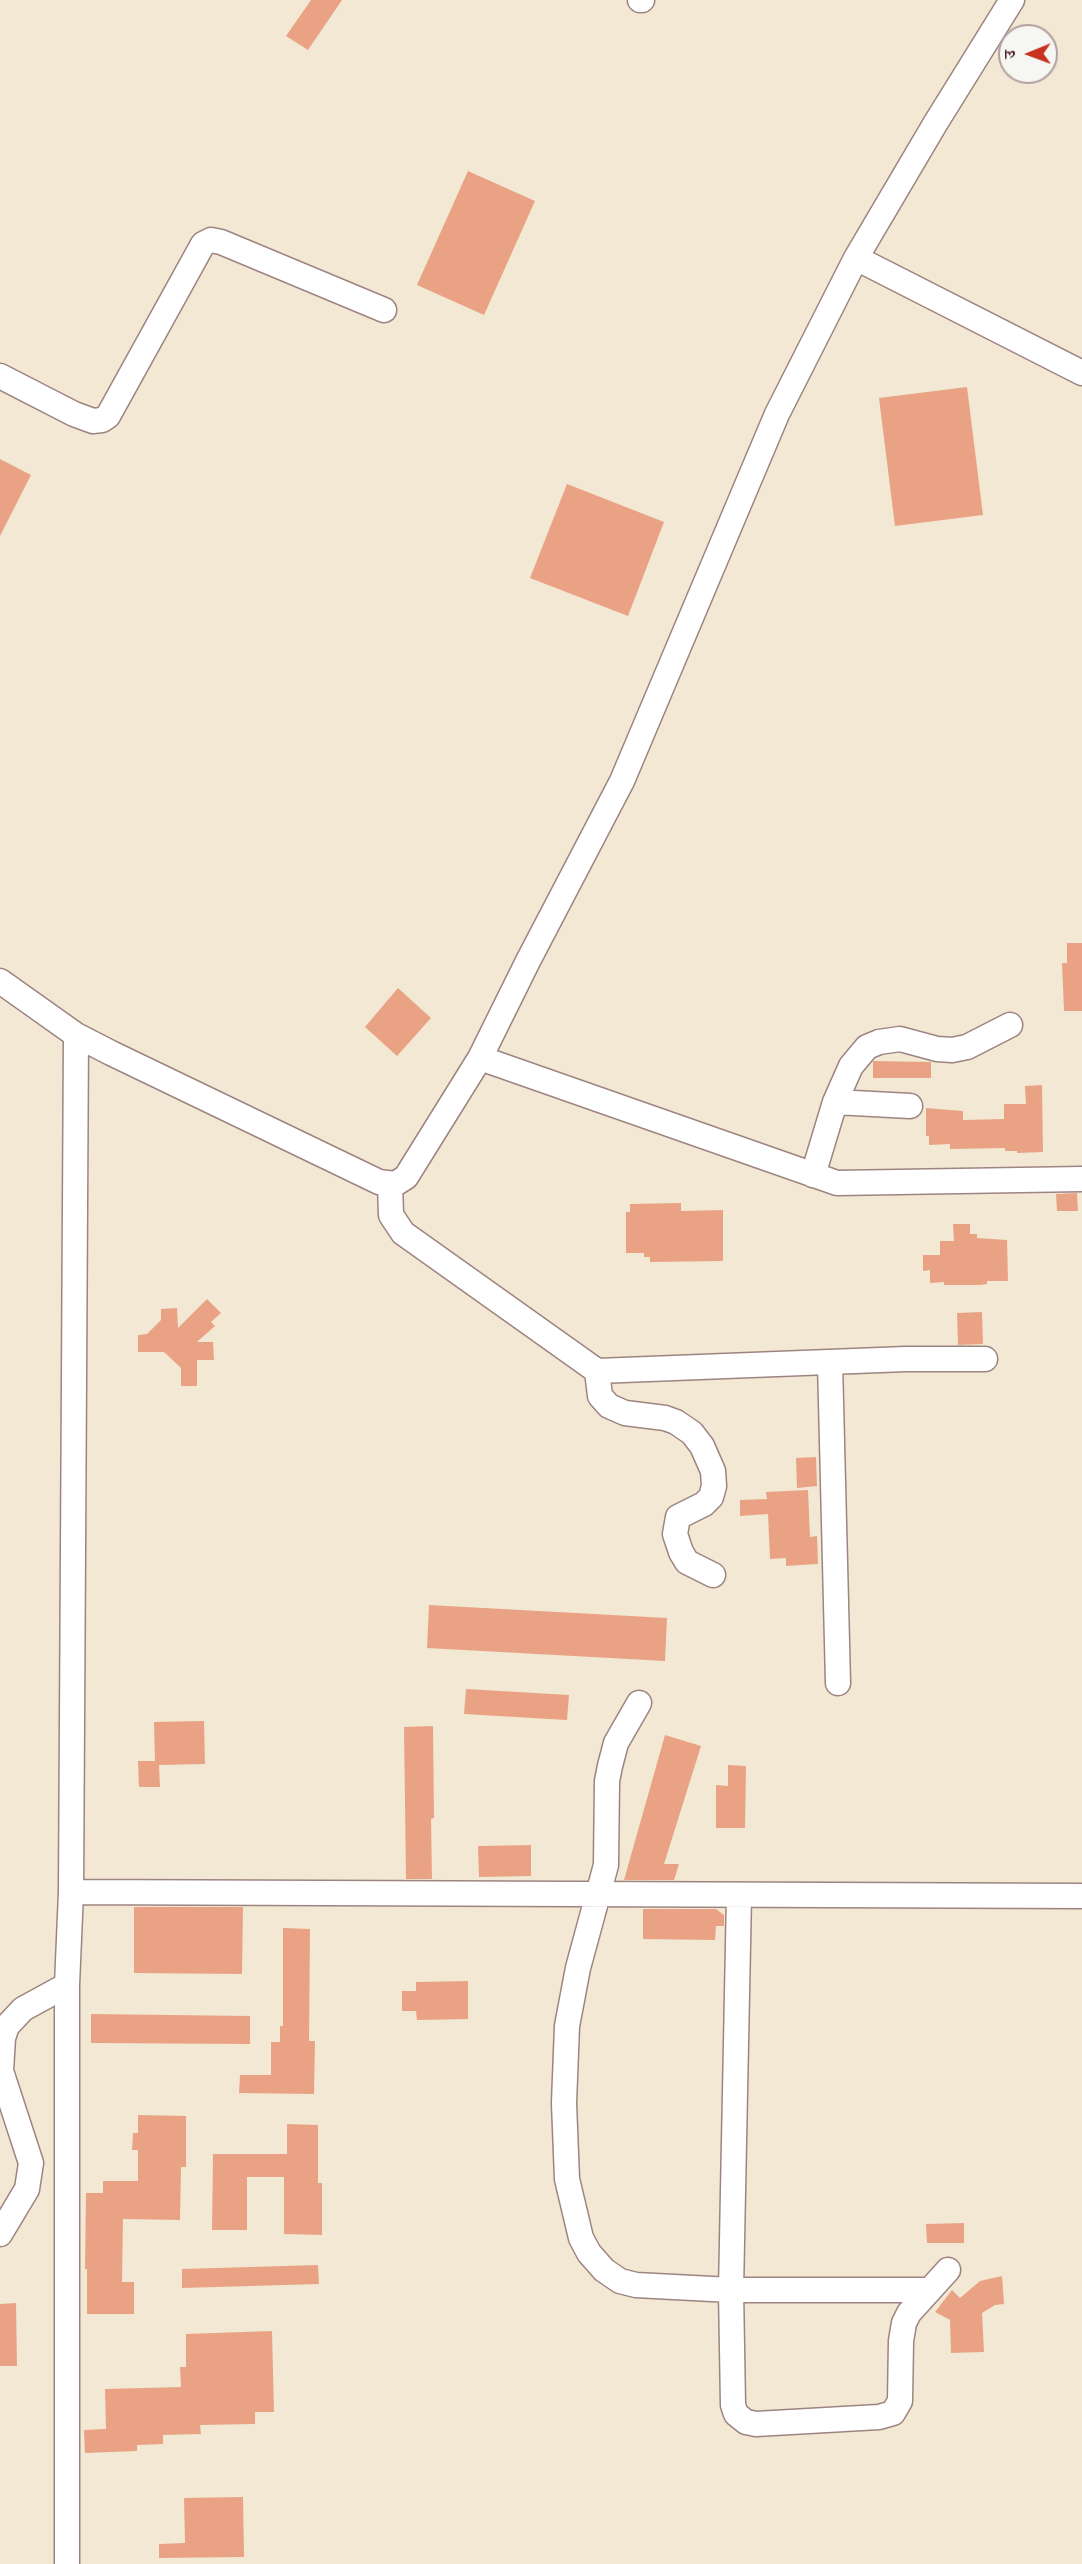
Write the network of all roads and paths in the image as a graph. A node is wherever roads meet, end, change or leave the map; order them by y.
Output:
1 (1012, 0) edge
2 (856, 258) junction
3 (384, 310) dead end
4 (1082, 373) edge
5 (0, 376) edge
6 (0, 981) edge
7 (1010, 1025) dead end
8 (76, 1035) junction
9 (480, 1058) junction
10 (835, 1102) junction
11 (910, 1106) dead end
12 (813, 1175) junction
13 (1082, 1179) edge
14 (390, 1184) junction
15 (985, 1359) dead end
16 (830, 1362) junction
17 (597, 1371) junction
18 (713, 1575) dead end
19 (838, 1683) dead end
20 (639, 1703) dead end
21 (71, 1892) junction
22 (600, 1893) junction
23 (739, 1895) junction
24 (1082, 1896) edge
25 (68, 1984) junction
26 (0, 2234) edge
27 (948, 2270) dead end
28 (731, 2290) junction
29 (930, 2290) junction
30 (67, 2564) edge

1 - 2 street
2 - 4 street
2 - 9 street
3 - 5 street
6 - 8 street
7 - 10 street
8 - 14 street
8 - 21 street
9 - 12 street
9 - 14 street
10 - 11 street
10 - 12 street
12 - 13 street
14 - 17 street
15 - 16 street
16 - 17 street
16 - 19 street
17 - 18 street
20 - 22 street
21 - 22 street
21 - 25 street
22 - 23 street
22 - 28 street
23 - 24 street
23 - 28 street
25 - 26 street
25 - 30 street
27 - 29 street
28 - 29 street
28 - 29 street

